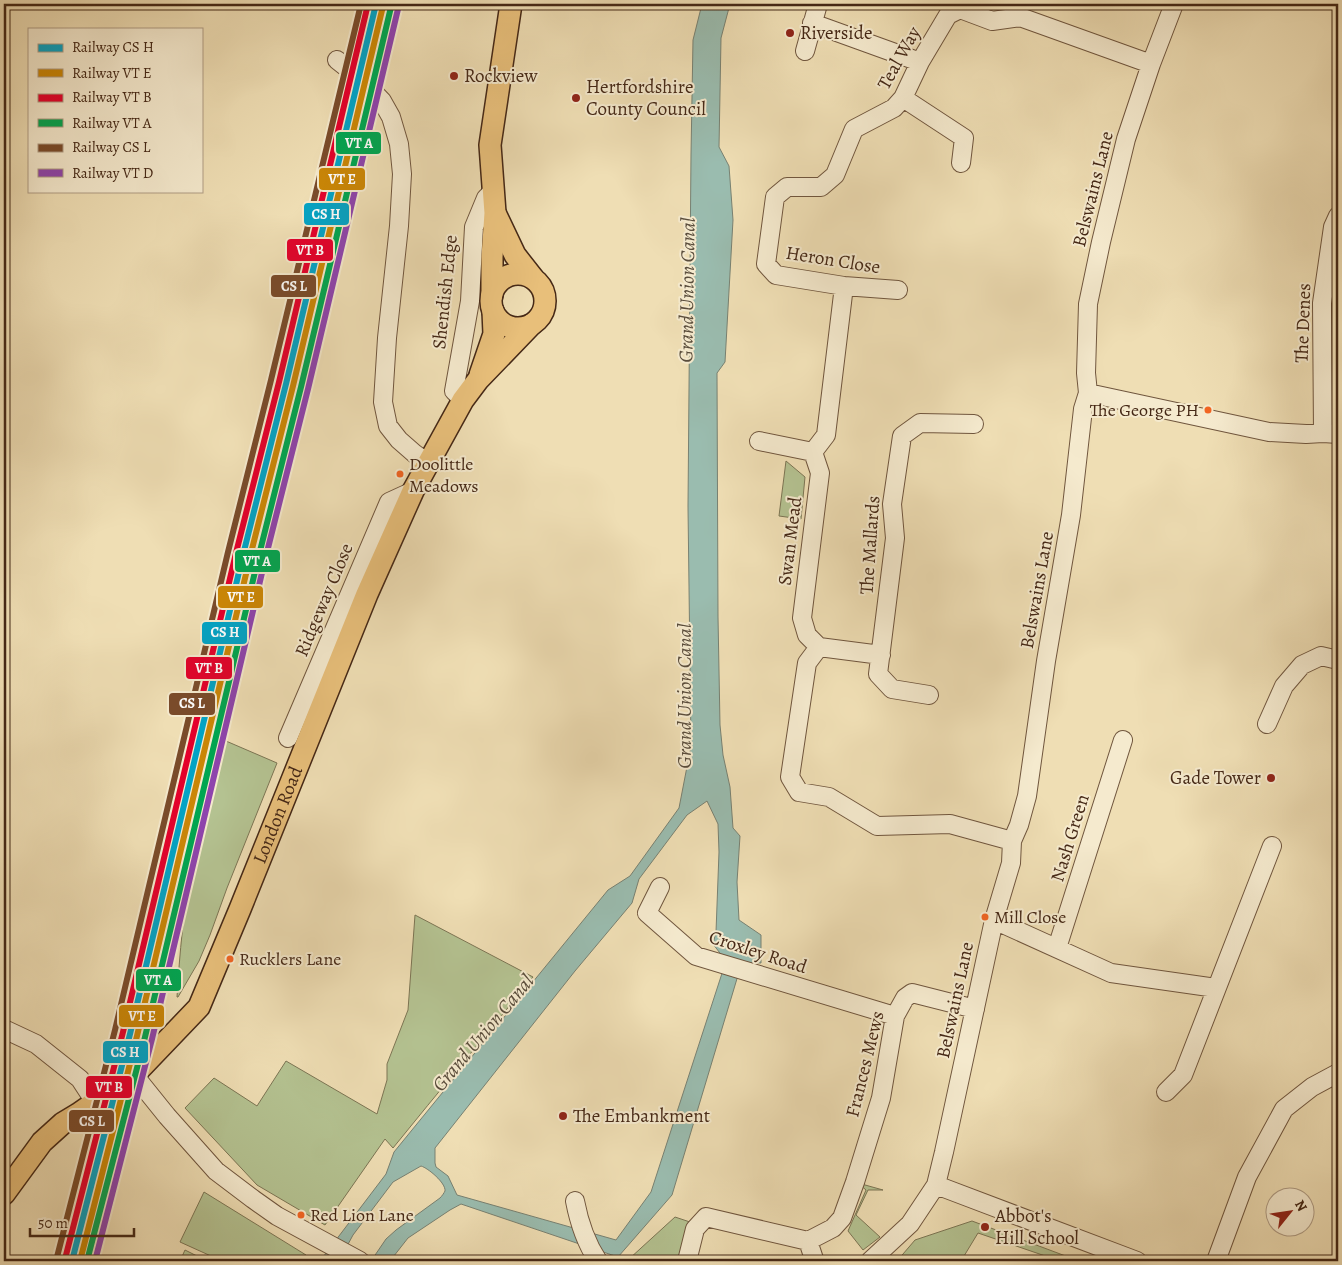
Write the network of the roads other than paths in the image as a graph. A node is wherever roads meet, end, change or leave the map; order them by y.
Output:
1 (510, 4) edge
2 (818, 4) edge
3 (1174, 4) edge
4 (812, 23) junction
5 (805, 51) dead end
6 (337, 60) dead end
7 (920, 62) junction
8 (1151, 64) junction
9 (903, 98) junction
10 (961, 163) dead end
11 (494, 190) junction
12 (495, 213) junction
13 (1338, 216) edge
14 (766, 264) joint
15 (533, 278) junction
16 (844, 286) junction
17 (898, 290) dead end
18 (493, 303) junction
19 (531, 325) junction
20 (478, 380) junction
21 (1088, 393) junction
22 (463, 400) junction
23 (974, 424) dead end
24 (1330, 433) edge
25 (759, 441) dead end
26 (813, 452) junction
27 (428, 463) junction
28 (413, 491) junction
29 (813, 641) junction
30 (881, 655) junction
31 (1338, 660) edge
32 (929, 695) dead end
33 (1267, 724) dead end
34 (288, 738) dead end
35 (1122, 740) dead end
36 (1012, 841) junction
37 (1272, 846) dead end
38 (660, 887) dead end
39 (994, 920) junction
40 (1057, 948) junction
41 (1216, 988) junction
42 (975, 1010) junction
43 (895, 1016) junction
44 (4, 1029) edge
45 (1338, 1074) edge
46 (134, 1075) junction
47 (1166, 1092) dead end
48 (96, 1102) junction
49 (936, 1185) junction
50 (4, 1194) edge
51 (575, 1201) dead end
52 (808, 1242) junction
53 (595, 1257) edge
54 (354, 1258) edge
55 (687, 1261) edge
56 (813, 1261) edge
57 (870, 1261) edge
58 (1137, 1261) edge
59 (1216, 1261) edge

1 - 11 main road, London Road
2 - 4 street
3 - 8 street, Belswains Lane
4 - 5 street
4 - 7 street
6 - 27 street
7 - 8 street, Teal Way
7 - 9 street, Teal Way
8 - 21 street, Belswains Lane
9 - 10 street
9 - 14 street, Teal Way
11 - 12 main road, London Road
11 - 22 street, Shendish Edge
12 - 15 main road, London Road
12 - 18 main road, London Road
13 - 24 street, The Denes
14 - 16 street, Heron Close
15 - 18 main road
15 - 19 main road
16 - 17 street, Heron Close
16 - 26 street
18 - 19 main road
18 - 20 main road, London Road
19 - 20 main road, London Road
20 - 22 main road, London Road
21 - 24 street
21 - 36 street, Belswains Lane
22 - 27 main road, London Road
23 - 30 street, The Mallards
25 - 26 street
26 - 29 street, Swan Mead
27 - 28 main road, London Road
28 - 34 street, Ridgeway Close
28 - 46 main road, London Road
29 - 30 street
29 - 36 street
30 - 32 street, The Mallards
31 - 33 street
35 - 40 street, Nash Green
36 - 39 street, Belswains Lane
37 - 41 street
38 - 43 street, Croxley Road
39 - 40 street
39 - 42 street, Belswains Lane
40 - 41 street
41 - 47 street
42 - 43 street, Frances Mews
42 - 49 street, Belswains Lane
43 - 52 street, Frances Mews
44 - 48 street
45 - 59 street
46 - 48 main road, London Road
46 - 54 street
48 - 50 main road, London Road
49 - 57 street
49 - 58 street
51 - 53 street
52 - 55 street
52 - 56 street

